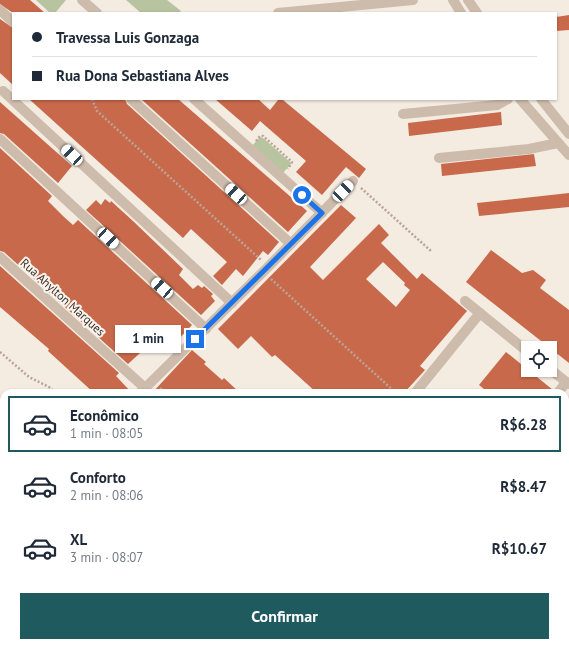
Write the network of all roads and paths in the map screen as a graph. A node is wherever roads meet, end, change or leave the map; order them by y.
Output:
1 (82, 0) edge
2 (413, 0) edge
3 (453, 0) edge
4 (468, 0) edge
5 (0, 10) edge
6 (96, 12) edge
7 (288, 12) edge
8 (460, 12) edge
9 (476, 12) edge
10 (12, 21) edge
11 (4, 91) dead end
12 (12, 98) edge
13 (14, 100) edge
14 (92, 100) edge
15 (132, 100) edge
16 (195, 100) edge
17 (506, 100) edge
18 (521, 100) edge
19 (542, 100) edge
20 (403, 114) dead end
21 (569, 134) edge
22 (0, 139) edge
23 (558, 143) junction
24 (249, 148) junction
25 (569, 155) edge
26 (439, 158) dead end
27 (281, 177) junction
28 (353, 181) joint
29 (322, 213) junction
30 (291, 244) junction
31 (432, 251) dead end
32 (0, 257) edge
33 (266, 269) junction
34 (464, 301) dead end
35 (232, 303) junction
36 (480, 314) junction
37 (206, 329) junction
38 (521, 346) edge
39 (0, 352) edge
40 (557, 374) edge
41 (568, 383) edge
42 (51, 389) edge
43 (141, 389) edge
44 (145, 389) edge
45 (392, 389) edge
46 (418, 389) edge

1 - 6 street
2 - 7 street
3 - 8 street
4 - 9 street
5 - 10 street
11 - 12 street
13 - 35 street
14 - 33 path
15 - 30 street
16 - 24 street
17 - 20 street
18 - 23 street
19 - 21 street
22 - 37 street
23 - 25 street
23 - 26 street
24 - 27 street
24 - 27 path
27 - 29 street
28 - 29 street
28 - 31 path
29 - 30 street
30 - 33 street
32 - 43 street, Rua Ahylton Marques
33 - 35 street
33 - 45 path
34 - 36 street
35 - 37 street
36 - 38 street
36 - 46 street
37 - 44 street
39 - 42 path
40 - 41 street

